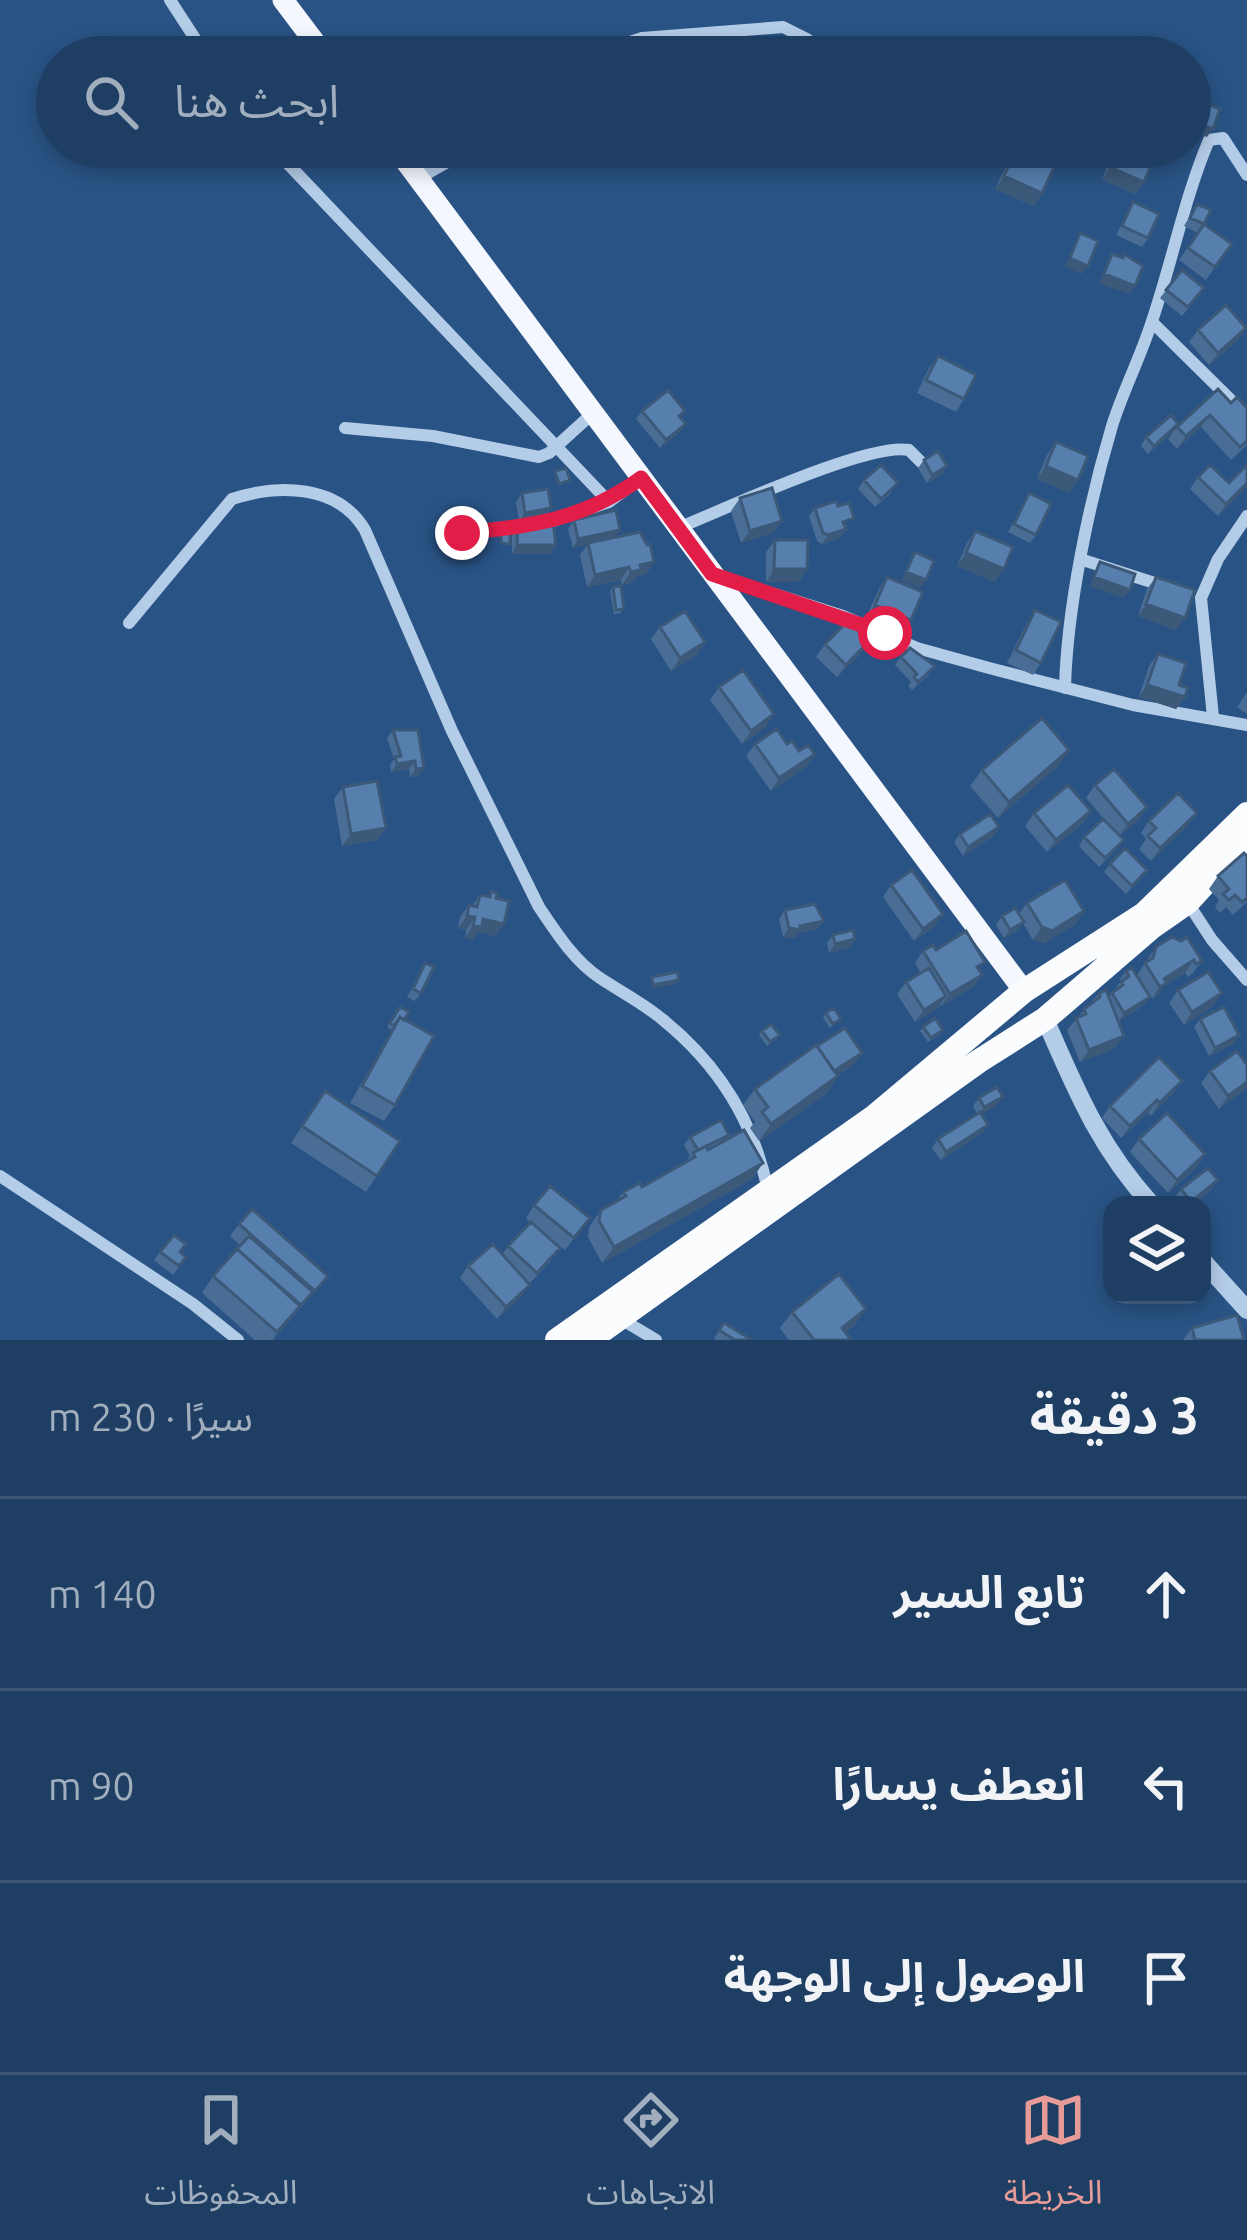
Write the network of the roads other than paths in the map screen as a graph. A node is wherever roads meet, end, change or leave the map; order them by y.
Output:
1 (170, 0) edge
2 (283, 0) edge
3 (193, 36) edge
4 (310, 36) edge
5 (668, 36) edge
6 (801, 36) edge
7 (1211, 140) edge
8 (291, 168) edge
9 (411, 168) edge
10 (437, 168) edge
11 (1200, 168) edge
12 (1247, 175) edge
13 (419, 178) junction
14 (1152, 322) junction
15 (593, 413) junction
16 (1247, 416) edge
17 (345, 428) dead end
18 (558, 446) junction
19 (921, 462) edge
20 (641, 478) junction
21 (609, 502) junction
22 (1247, 516) edge
23 (678, 528) junction
24 (462, 533) dead end
25 (1083, 560) junction
26 (712, 574) junction
27 (1202, 598) junction
28 (129, 623) dead end
29 (1065, 688) junction
30 (1213, 717) junction
31 (1247, 724) edge
32 (1247, 814) edge
33 (1247, 837) edge
34 (1188, 902) junction
35 (1148, 920) junction
36 (1054, 971) junction
37 (1247, 980) edge
38 (1024, 991) junction
39 (1072, 996) junction
40 (1045, 1019) junction
41 (990, 1020) junction
42 (1006, 1044) junction
43 (880, 1123) junction
44 (0, 1176) edge
45 (1144, 1196) edge
46 (774, 1200) junction
47 (1211, 1270) edge
48 (1247, 1310) edge
49 (620, 1318) junction
50 (238, 1340) edge
51 (557, 1340) edge
52 (589, 1340) edge
53 (656, 1340) edge

1 - 3 street
2 - 4 main road
5 - 6 street
7 - 12 street
8 - 18 street
9 - 13 main road
10 - 13 street
11 - 14 street
13 - 15 main road
14 - 16 street
14 - 25 street
15 - 18 street
15 - 20 main road
17 - 18 street
18 - 21 street
19 - 23 street
20 - 21 street
20 - 23 main road
21 - 24 street
22 - 27 street
23 - 26 main road
25 - 27 street
25 - 29 street
26 - 29 street
26 - 38 main road
27 - 30 street
28 - 46 street
29 - 30 street
30 - 31 street
32 - 35 highway
33 - 34 highway
34 - 35 highway
34 - 37 street
35 - 36 highway
35 - 39 highway
36 - 38 highway
36 - 39 highway
38 - 41 highway
39 - 40 highway
40 - 42 highway
40 - 45 street
41 - 42 highway
41 - 43 highway
42 - 43 highway
43 - 46 highway
44 - 50 street
46 - 49 highway
46 - 51 highway
47 - 48 street
49 - 52 highway
49 - 53 street

